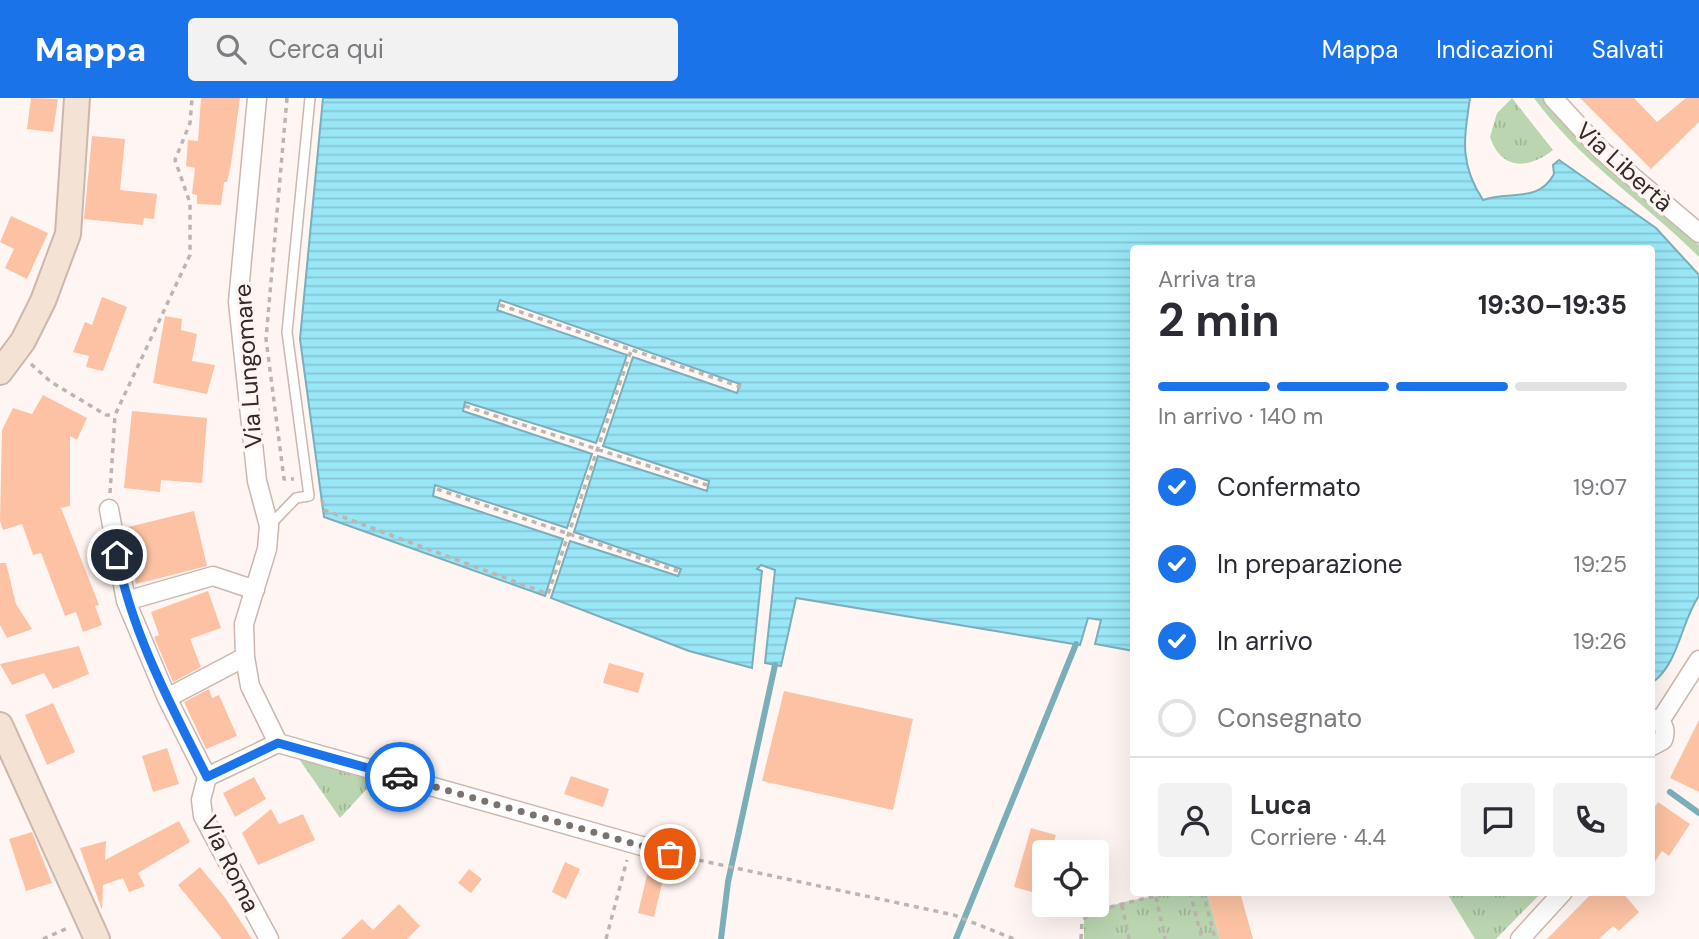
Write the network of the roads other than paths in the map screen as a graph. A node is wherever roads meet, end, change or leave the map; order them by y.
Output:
1 (77, 98) edge
2 (257, 98) edge
3 (310, 98) edge
4 (1553, 98) edge
5 (1699, 233) edge
6 (0, 372) edge
7 (109, 509) road end
8 (269, 526) junction
9 (255, 590) junction
10 (126, 601) junction
11 (245, 657) junction
12 (1699, 660) edge
13 (167, 698) junction
14 (1656, 720) edge
15 (0, 726) edge
16 (278, 743) junction
17 (1655, 745) edge
18 (205, 781) junction
19 (670, 854) road end
20 (1559, 896) edge
21 (92, 929) edge
22 (269, 939) edge
23 (1520, 939) edge

1 - 6 main road
2 - 8 street, Via Lungomare
3 - 8 lane
4 - 5 street, Via Libertà
7 - 10 street, Via Roma
8 - 9 street, Via Lungomare
9 - 10 street
9 - 11 street, Via Lungomare
10 - 13 street, Via Roma
11 - 13 street
11 - 16 street, Via Lungomare
12 - 14 street
13 - 18 street, Via Roma
14 - 17 street
15 - 21 main road
16 - 18 street
16 - 19 street
18 - 22 street, Via Roma
20 - 23 street

